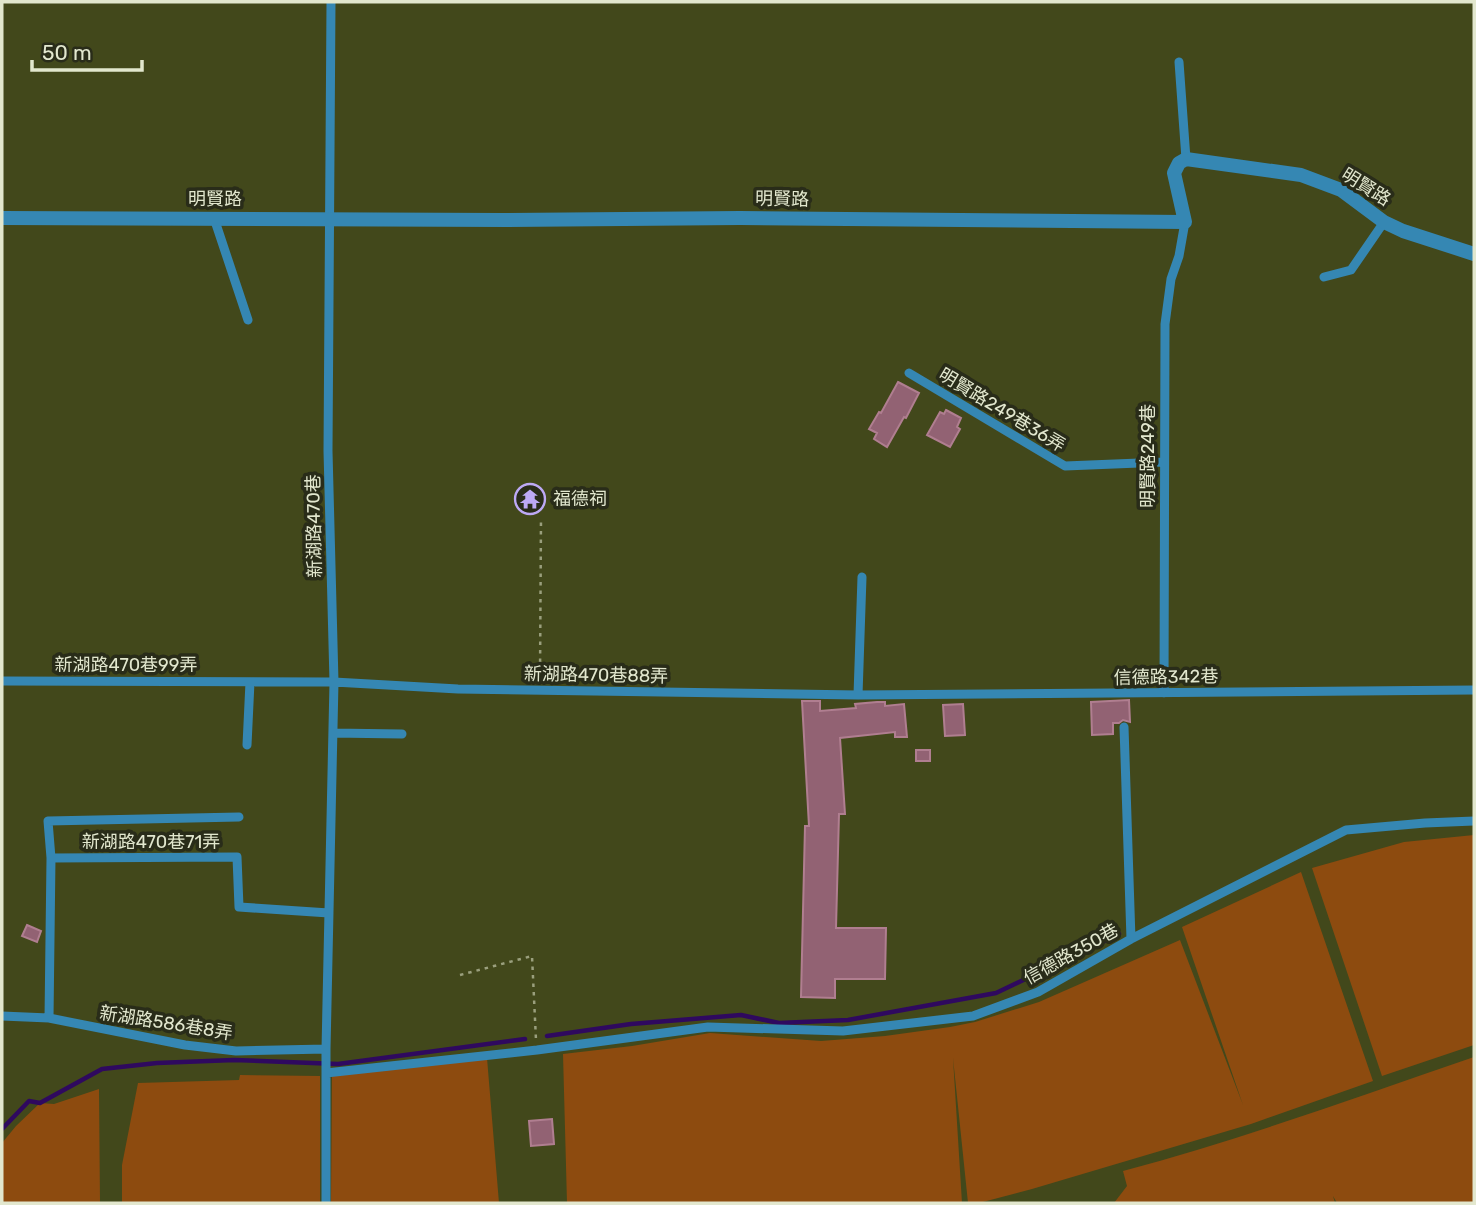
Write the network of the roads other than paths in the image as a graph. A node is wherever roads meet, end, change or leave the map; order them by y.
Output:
1 (331, 2) edge
2 (1179, 62) dead end
3 (1186, 159) junction
4 (2, 218) edge
5 (214, 218) junction
6 (330, 219) junction
7 (1185, 222) junction
8 (1384, 222) junction
9 (1474, 254) edge
10 (1324, 278) dead end
11 (248, 320) dead end
12 (909, 373) dead end
13 (1164, 462) junction
14 (862, 577) dead end
15 (2, 681) edge
16 (250, 682) junction
17 (334, 682) junction
18 (1474, 690) edge
19 (1164, 693) junction
20 (858, 695) junction
21 (1124, 727) dead end
22 (332, 733) junction
23 (402, 734) dead end
24 (247, 745) dead end
25 (239, 817) dead end
26 (1474, 821) edge
27 (51, 858) junction
28 (329, 913) junction
29 (1131, 939) junction
30 (2, 1016) edge
31 (49, 1018) junction
32 (326, 1049) junction
33 (326, 1073) junction
34 (326, 1203) edge

1 - 6 lane, 新湖路470巷
2 - 3 lane
3 - 7 street
3 - 8 street, 明賢路
4 - 5 street, 明賢路
5 - 6 street, 明賢路
5 - 11 lane
6 - 7 street, 明賢路
6 - 17 lane, 新湖路470巷
7 - 13 lane, 明賢路249巷
8 - 9 street, 明賢路
8 - 10 lane
12 - 13 lane, 明賢路249巷36弄
13 - 19 lane, 明賢路249巷
14 - 20 lane
15 - 16 lane, 新湖路470巷99弄
16 - 17 lane, 新湖路470巷99弄
16 - 24 lane
17 - 20 lane, 新湖路470巷88弄
17 - 22 lane, 新湖路470巷
18 - 19 lane, 信德路342巷
19 - 20 lane, 信德路342巷
21 - 29 lane
22 - 23 lane
22 - 28 lane, 新湖路470巷
25 - 27 lane, 新湖路470巷71弄
26 - 29 lane, 信德路350巷
27 - 28 lane, 新湖路470巷71弄
27 - 31 lane, 新湖路470巷71弄
28 - 32 lane, 新湖路470巷
29 - 33 lane, 信德路350巷
30 - 31 lane, 新湖路586巷8弄
31 - 32 lane, 新湖路586巷8弄
32 - 33 lane, 新湖路470巷
33 - 34 lane

